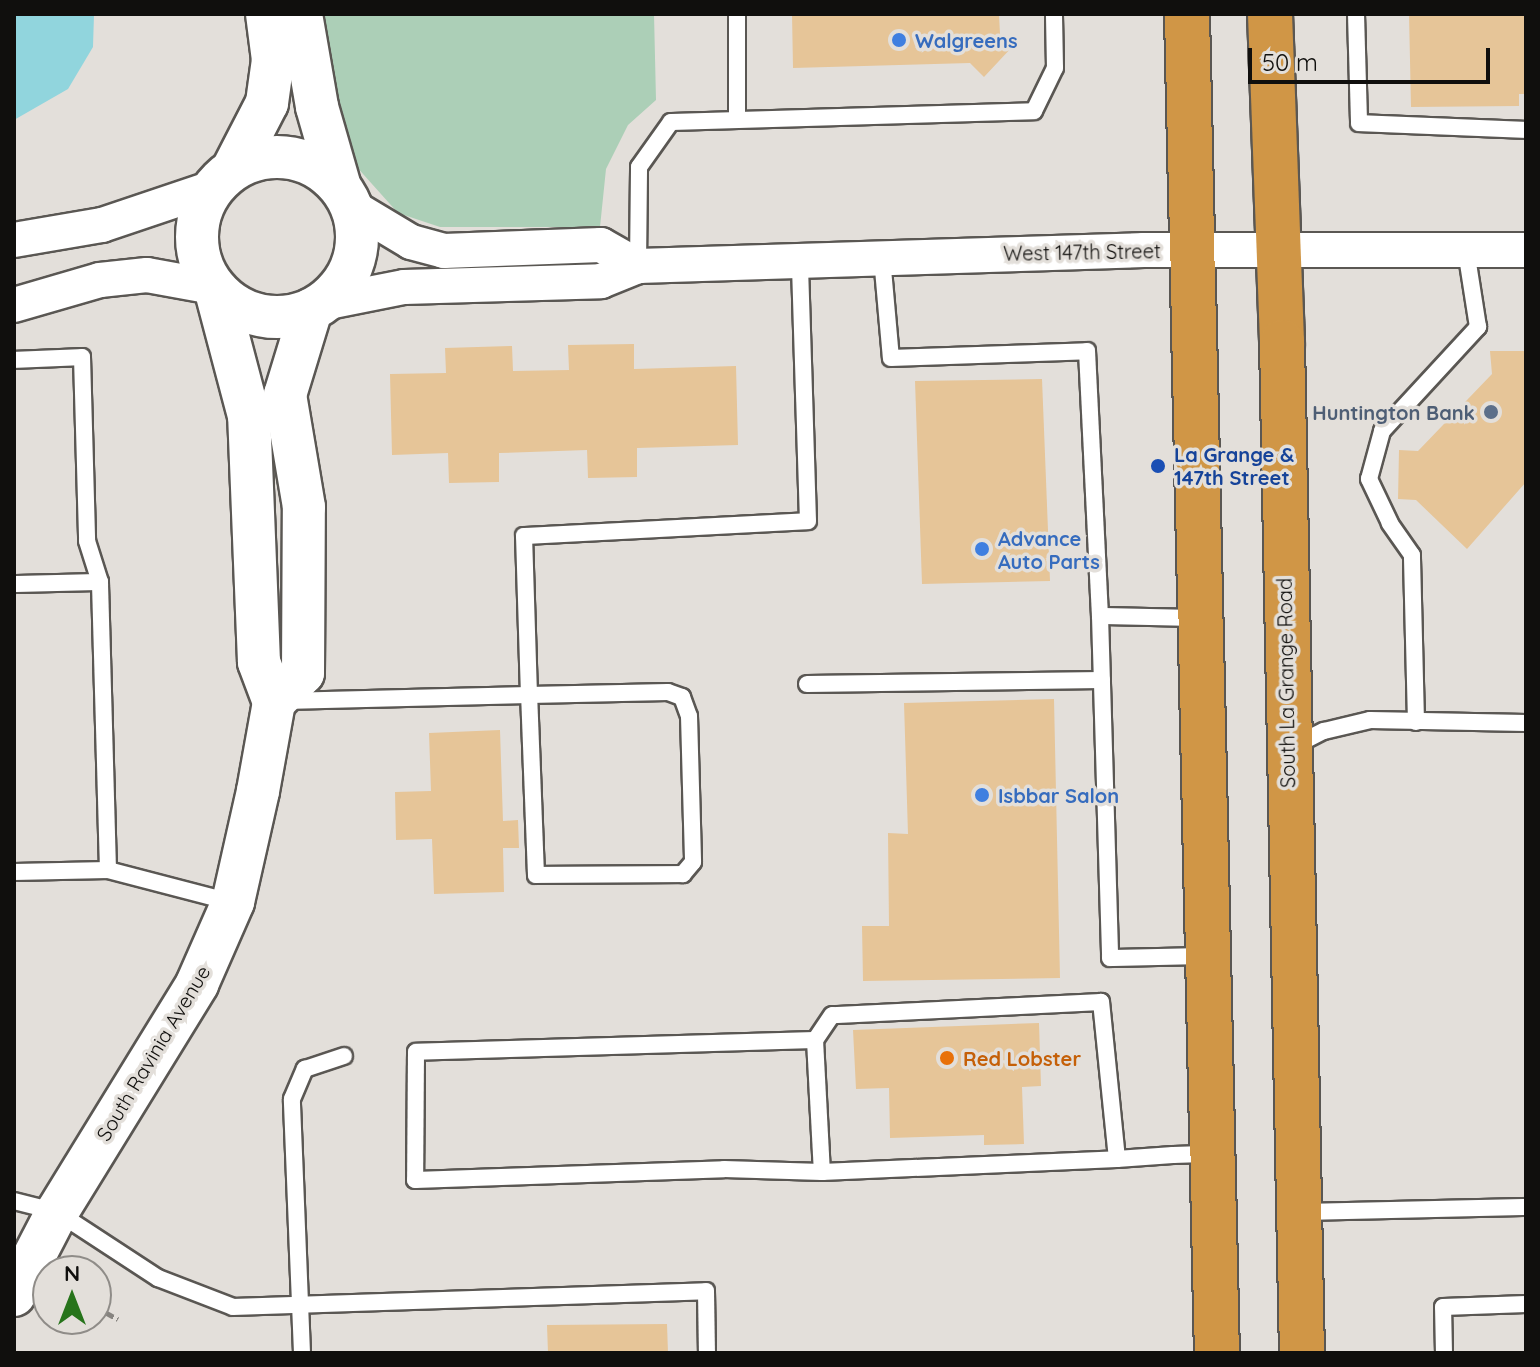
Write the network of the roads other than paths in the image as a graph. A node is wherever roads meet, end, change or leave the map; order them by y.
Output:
1 (267, 14) edge
2 (301, 14) edge
3 (737, 14) edge
4 (1054, 14) edge
5 (1187, 14) edge
6 (1270, 14) edge
7 (1356, 14) edge
8 (737, 118) junction
9 (1526, 130) edge
10 (222, 179) junction
11 (346, 197) junction
12 (14, 240) edge
13 (1194, 250) junction
14 (1277, 250) junction
15 (1466, 250) junction
16 (1526, 250) edge
17 (882, 258) junction
18 (800, 261) junction
19 (638, 266) junction
20 (215, 289) junction
21 (14, 305) edge
22 (317, 306) junction
23 (14, 360) edge
24 (100, 582) junction
25 (14, 584) edge
26 (1100, 616) junction
27 (1201, 618) junction
28 (1102, 680) junction
29 (807, 684) dead end
30 (529, 695) junction
31 (274, 702) junction
32 (1416, 722) junction
33 (1526, 723) edge
34 (1287, 750) junction
35 (108, 870) junction
36 (14, 872) edge
37 (233, 902) junction
38 (1209, 956) junction
39 (815, 1040) junction
40 (344, 1056) dead end
41 (1213, 1154) junction
42 (1117, 1159) junction
43 (822, 1172) junction
44 (14, 1201) edge
45 (1526, 1207) edge
46 (57, 1212) junction
47 (1298, 1212) junction
48 (14, 1295) edge
49 (1526, 1304) edge
50 (301, 1307) junction
51 (302, 1353) edge
52 (707, 1353) edge
53 (1217, 1353) edge
54 (1302, 1353) edge
55 (1444, 1353) edge

1 - 10 street
2 - 11 street
3 - 8 lane
4 - 8 lane
5 - 13 highway
6 - 14 highway, South La Grange Road
7 - 9 lane
8 - 19 lane
10 - 11 street
10 - 12 street
10 - 20 street
11 - 19 street
11 - 22 street
13 - 14 street, West 147th Street
13 - 17 street, West 147th Street
13 - 27 highway
14 - 15 street, West 147th Street
14 - 34 highway, South La Grange Road
15 - 16 street, West 147th Street
15 - 32 lane
17 - 18 street, West 147th Street
17 - 26 lane
18 - 19 street, West 147th Street
18 - 30 lane
19 - 22 street, West 147th Street
20 - 21 street
20 - 22 street
20 - 31 street
22 - 31 street
23 - 24 lane
24 - 25 lane
24 - 35 lane
26 - 27 lane
26 - 28 lane
27 - 38 highway
28 - 29 lane
28 - 38 lane
30 - 30 lane
30 - 31 lane
31 - 37 street, South Ravinia Avenue
32 - 33 lane
32 - 34 lane
34 - 47 highway, South La Grange Road
35 - 36 lane
35 - 37 lane
37 - 46 street, South Ravinia Avenue
38 - 41 highway
39 - 42 lane
39 - 43 lane
39 - 43 lane
40 - 50 lane
41 - 42 lane
41 - 53 highway
42 - 43 lane
44 - 46 lane
45 - 47 lane
46 - 48 street, South Ravinia Avenue
46 - 50 lane
47 - 54 highway, South La Grange Road
49 - 55 lane
50 - 51 lane
50 - 52 lane

